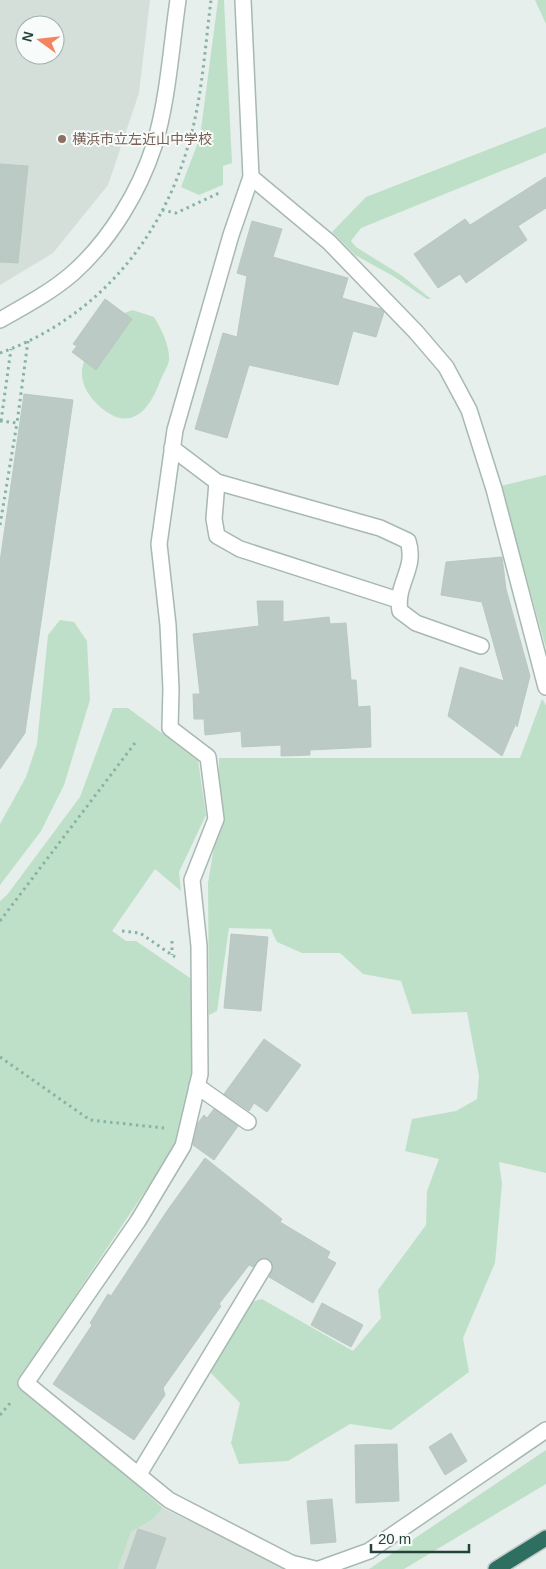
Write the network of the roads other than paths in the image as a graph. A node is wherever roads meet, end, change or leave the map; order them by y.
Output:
1 (178, 0) edge
2 (243, 0) edge
3 (251, 177) junction
4 (0, 320) edge
5 (172, 448) junction
6 (217, 482) junction
7 (398, 600) junction
8 (481, 646) dead end
9 (546, 687) edge
10 (197, 1086) junction
11 (248, 1122) dead end
12 (264, 1267) dead end
13 (546, 1430) edge
14 (139, 1474) junction
15 (546, 1538) edge
16 (317, 1569) edge
17 (496, 1569) edge

1 - 4 street
2 - 3 street
3 - 5 street
3 - 9 street
5 - 6 street
5 - 10 street
6 - 7 street
6 - 7 street
7 - 8 street
10 - 11 street
10 - 14 street
12 - 14 street
13 - 16 street
14 - 16 street
15 - 17 highway

